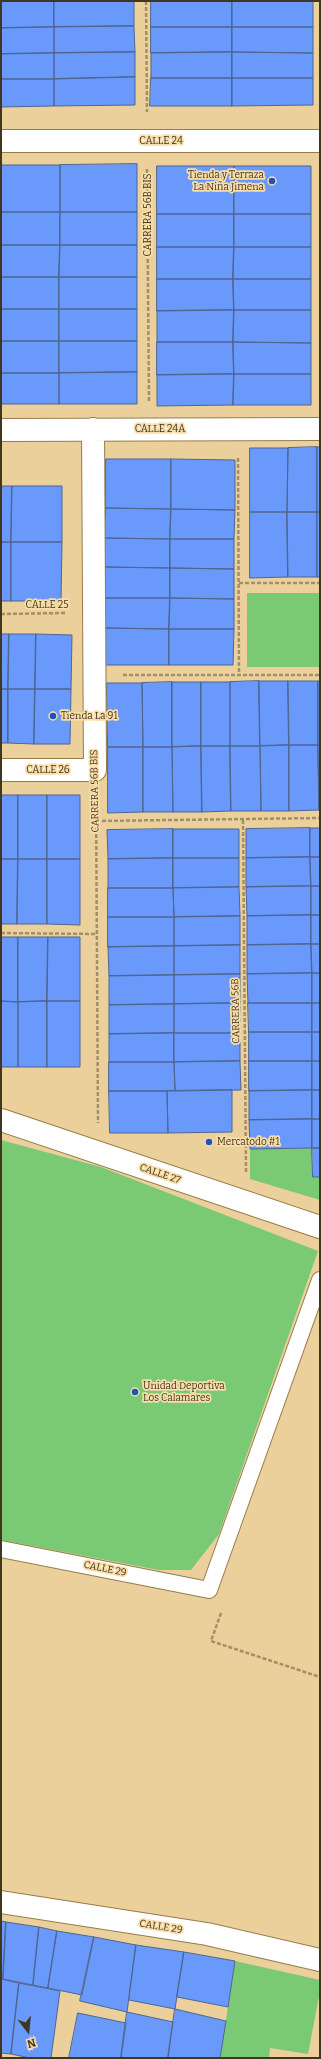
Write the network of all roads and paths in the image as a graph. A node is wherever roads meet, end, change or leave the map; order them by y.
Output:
1 (146, 1) edge
2 (1, 141) edge
3 (147, 141) junction
4 (320, 141) edge
5 (93, 429) junction
6 (149, 429) junction
7 (320, 429) edge
8 (1, 430) edge
9 (238, 430) junction
10 (238, 583) junction
11 (320, 583) edge
12 (94, 613) junction
13 (1, 614) edge
14 (94, 675) junction
15 (239, 675) junction
16 (320, 675) edge
17 (1, 770) edge
18 (95, 770) junction
19 (320, 818) edge
20 (242, 820) junction
21 (96, 821) junction
22 (1, 933) edge
23 (97, 934) junction
24 (1, 1120) edge
25 (98, 1153) junction
26 (246, 1203) junction
27 (320, 1227) edge
28 (320, 1280) edge
29 (1, 1548) edge
30 (222, 1611) dead end
31 (320, 1677) edge
32 (1, 1902) edge
33 (320, 1960) edge

1 - 3 path, CARRERA 56B BIS
2 - 3 street, CALLE 24
3 - 4 street, CALLE 24
3 - 6 path, CARRERA 56B BIS
5 - 6 street, CALLE 24A
5 - 8 street, CALLE 24A
5 - 12 street, CARRERA 56B BIS
6 - 9 street, CALLE 24A
7 - 9 street, CALLE 24A
9 - 10 path
10 - 11 path
10 - 15 path
12 - 13 path, CALLE 25
12 - 14 street, CARRERA 56B BIS
14 - 15 path
14 - 18 street, CARRERA 56B BIS
15 - 16 path
17 - 18 street, CALLE 26
18 - 21 path, CARRERA 56B BIS
19 - 20 path
20 - 21 path
20 - 26 path, CARRERA 56B
21 - 23 path, CARRERA 56B BIS
22 - 23 path
23 - 25 path, CARRERA 56B BIS
24 - 25 street, CALLE 27
25 - 26 street, CALLE 27
26 - 27 street, CALLE 27
28 - 29 lane, CALLE 29
30 - 31 path
32 - 33 street, CALLE 29

